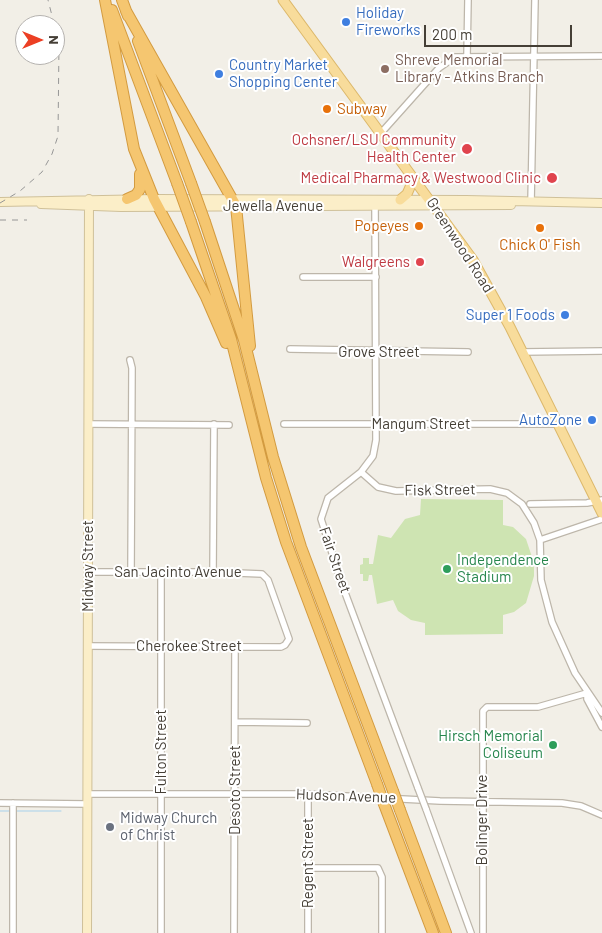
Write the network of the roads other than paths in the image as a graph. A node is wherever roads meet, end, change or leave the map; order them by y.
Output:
1 (107, 0) edge
2 (122, 0) edge
3 (283, 0) edge
4 (468, 0) edge
5 (535, 0) edge
6 (126, 11) junction
7 (467, 56) junction
8 (533, 56) junction
9 (602, 56) edge
10 (382, 133) junction
11 (134, 148) junction
12 (414, 178) junction
13 (127, 199) junction
14 (400, 200) junction
15 (0, 202) edge
16 (531, 202) junction
17 (89, 203) junction
18 (156, 203) junction
19 (234, 203) junction
20 (375, 203) junction
21 (602, 203) edge
22 (434, 204) junction
23 (303, 277) dead end
24 (376, 278) junction
25 (290, 349) dead end
26 (602, 351) edge
27 (376, 352) junction
28 (468, 352) dead end
29 (522, 352) junction
30 (130, 360) dead end
31 (250, 362) junction
32 (239, 370) junction
33 (88, 424) junction
34 (132, 424) junction
35 (214, 424) junction
36 (229, 424) dead end
37 (284, 424) dead end
38 (376, 424) junction
39 (558, 424) junction
40 (361, 472) junction
41 (599, 501) edge
42 (530, 504) dead end
43 (602, 513) edge
44 (602, 519) edge
45 (540, 540) junction
46 (88, 572) junction
47 (131, 572) junction
48 (161, 572) junction
49 (213, 572) junction
50 (288, 642) joint
51 (161, 645) junction
52 (88, 646) junction
53 (235, 646) junction
54 (587, 693) junction
55 (602, 713) edge
56 (235, 722) junction
57 (307, 723) dead end
58 (602, 727) edge
59 (88, 794) junction
60 (161, 794) junction
61 (235, 794) junction
62 (308, 794) junction
63 (482, 801) junction
64 (0, 803) edge
65 (13, 803) junction
66 (87, 804) junction
67 (602, 815) edge
68 (308, 868) junction
69 (13, 933) edge
70 (87, 933) edge
71 (161, 933) edge
72 (234, 933) edge
73 (308, 933) edge
74 (382, 933) edge
75 (433, 933) edge
76 (446, 933) edge
77 (471, 933) edge
78 (483, 933) edge

1 - 11 highway
1 - 32 highway, bridge
2 - 6 highway
3 - 10 main road, Greenwood Road
4 - 7 street
5 - 8 street
6 - 19 highway
6 - 31 highway, bridge
7 - 8 street
7 - 10 street
8 - 9 street
8 - 16 street
10 - 12 main road, Greenwood Road
11 - 13 highway
11 - 18 highway
12 - 14 main road
12 - 22 main road, Greenwood Road
13 - 17 main road, Jewella Avenue
13 - 18 main road, Jewella Avenue
14 - 20 main road, Jewella Avenue
14 - 22 main road, Jewella Avenue
15 - 17 main road, Jewella Avenue
16 - 21 main road, Jewella Avenue
16 - 22 main road, Jewella Avenue
17 - 18 main road, Jewella Avenue
17 - 33 main road, Midway Street
18 - 19 main road, Jewella Avenue
18 - 32 highway
19 - 20 main road, Jewella Avenue
19 - 31 highway
20 - 22 main road, Jewella Avenue
20 - 24 street, Fair Street
22 - 29 main road, Greenwood Road
23 - 24 street
24 - 27 street, Fair Street
25 - 27 street, Grove Street
26 - 29 street
27 - 28 street, Grove Street
27 - 38 street, Fair Street
29 - 39 main road, Greenwood Road
30 - 34 street
31 - 76 highway, bridge
32 - 75 highway, bridge
33 - 34 street
33 - 46 main road, Midway Street
34 - 35 street
34 - 47 street
35 - 36 street
35 - 49 street
37 - 38 street, Mangum Street
38 - 39 street, Mangum Street
38 - 40 street, Fair Street
39 - 41 main road, Greenwood Road
40 - 45 street, Fisk Street
40 - 77 street, Fair Street, bridge
41 - 42 street
41 - 43 main road, Greenwood Road
44 - 45 street
45 - 54 street
46 - 47 street, San Jacinto Avenue
46 - 52 main road, Midway Street
47 - 48 street, San Jacinto Avenue
48 - 49 street, San Jacinto Avenue
48 - 51 street, Fulton Street
49 - 50 street, San Jacinto Avenue
50 - 53 street, Cherokee Street
51 - 52 street, Cherokee Street
51 - 53 street, Cherokee Street
51 - 60 street, Fulton Street
52 - 59 main road, Midway Street
53 - 56 street, Desoto Street
54 - 55 street
54 - 58 street
54 - 63 street, Bolinger Drive
56 - 57 street
56 - 61 street, Desoto Street
59 - 60 street, Hudson Avenue
59 - 66 main road, Midway Street
60 - 61 street, Hudson Avenue
60 - 71 street, Fulton Street
61 - 62 street, Hudson Avenue
61 - 72 street, Desoto Street
62 - 63 street, Hudson Avenue
62 - 68 street, Regent Street
63 - 67 street, Hudson Avenue
63 - 78 street, Bolinger Drive
64 - 65 street
65 - 66 street
65 - 69 street
66 - 70 main road, Midway Street
68 - 73 street, Regent Street
68 - 74 street

